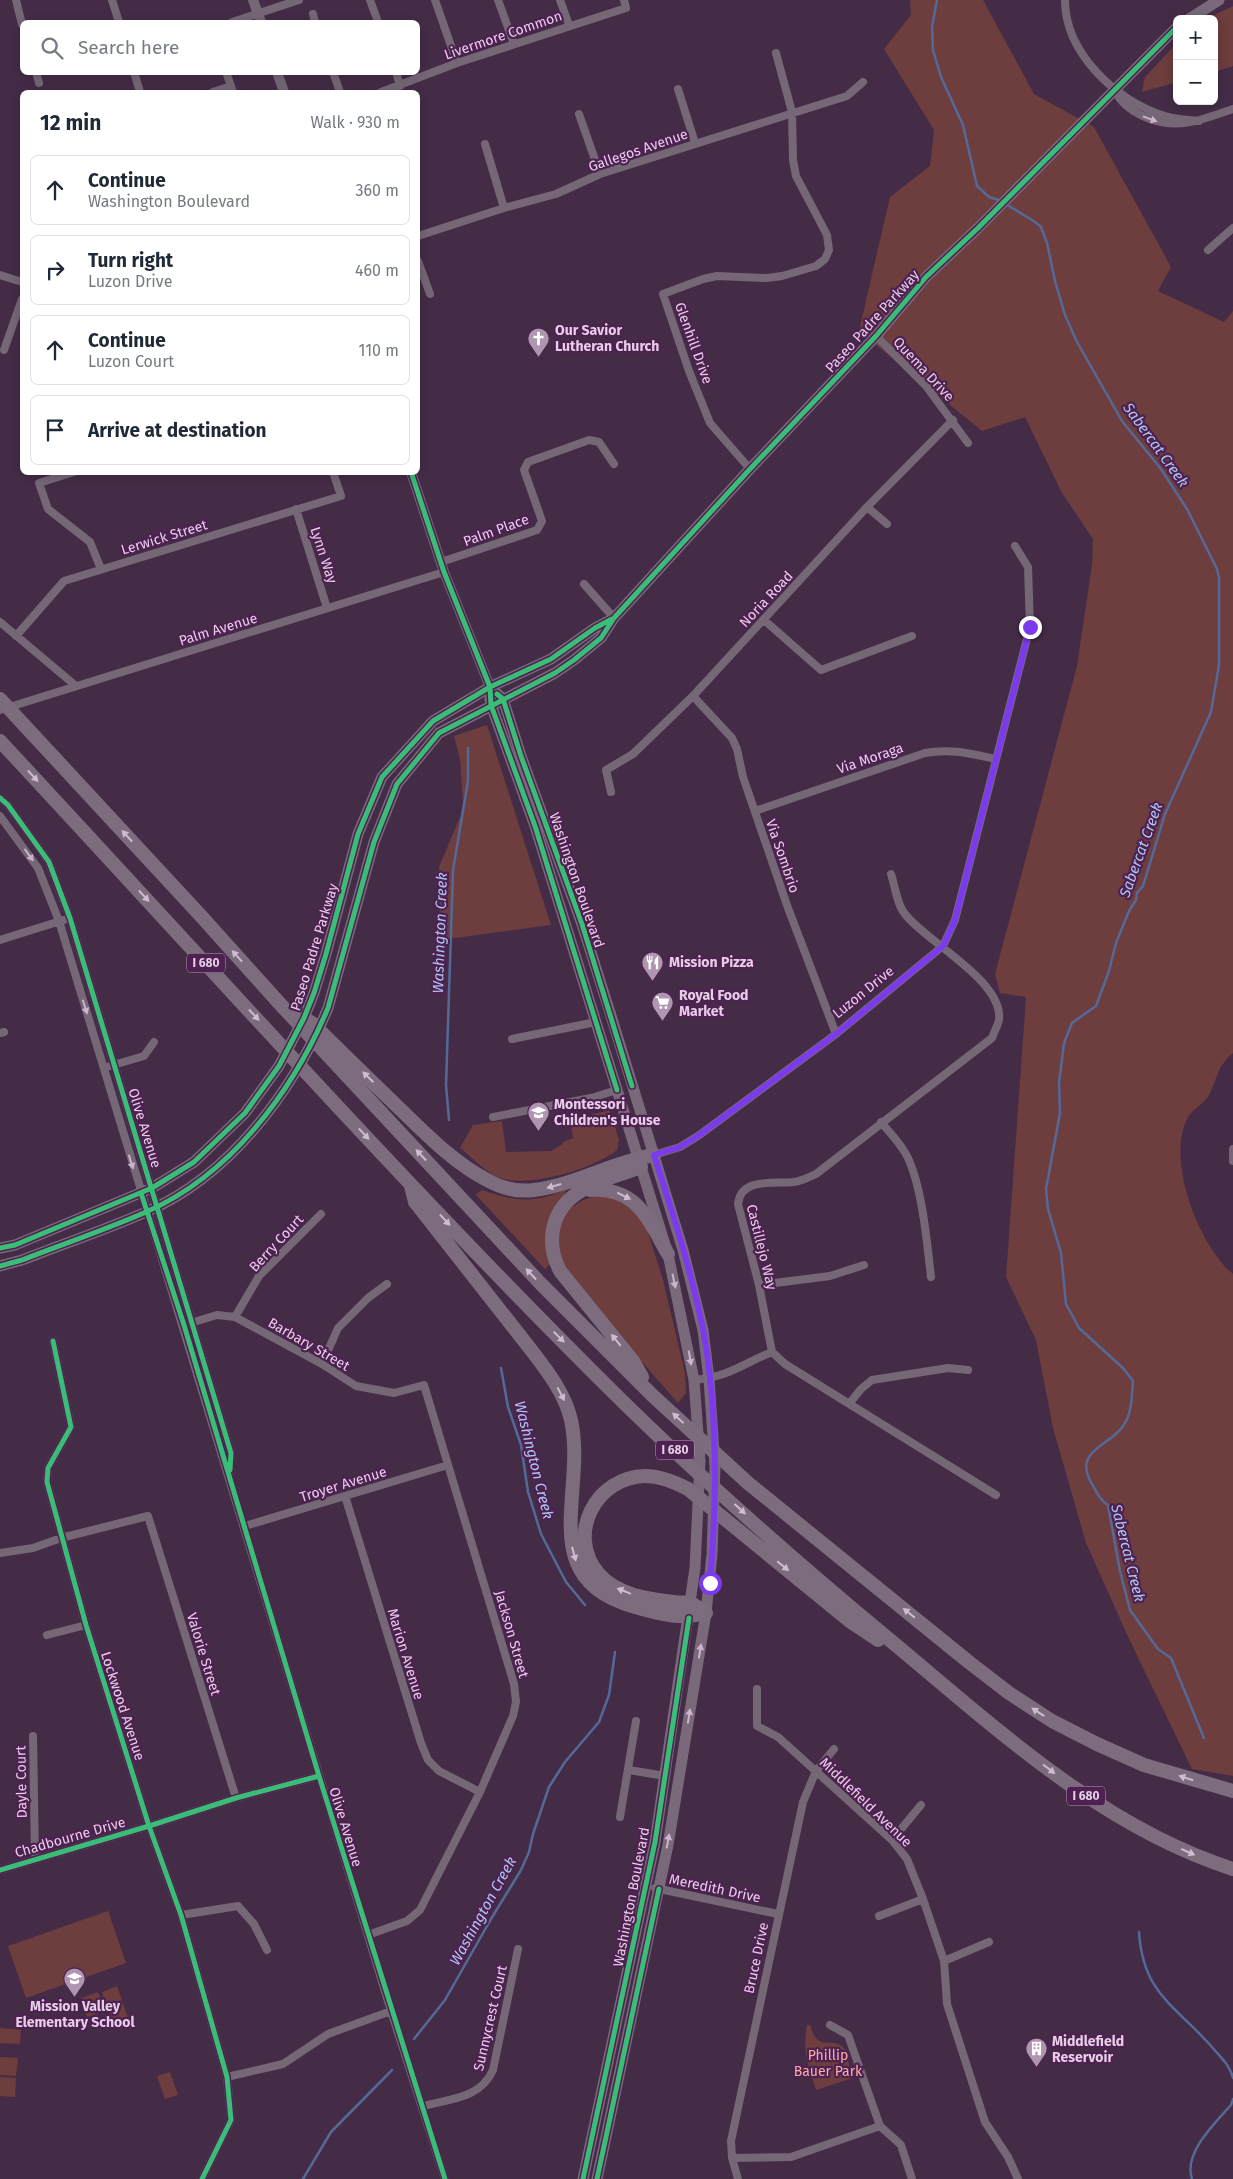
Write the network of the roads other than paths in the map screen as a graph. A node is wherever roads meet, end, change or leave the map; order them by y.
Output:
1 (16, 0) edge
2 (112, 0) edge
3 (253, 0) edge
4 (299, 0) edge
5 (370, 0) edge
6 (435, 0) edge
7 (498, 0) edge
8 (560, 0) edge
9 (624, 0) edge
10 (1065, 0) edge
11 (1219, 0) edge
12 (1195, 15) edge
13 (259, 18) edge
14 (21, 20) edge
15 (118, 20) edge
16 (246, 20) edge
17 (377, 20) edge
18 (569, 26) junction
19 (1173, 31) edge
20 (514, 44) junction
21 (776, 53) dead end
22 (457, 63) junction
23 (37, 75) edge
24 (135, 75) edge
25 (227, 75) edge
26 (278, 75) edge
27 (334, 75) edge
28 (397, 75) edge
29 (863, 82) dead end
30 (39, 83) dead end
31 (400, 86) junction
32 (232, 89) edge
33 (678, 89) dead end
34 (1114, 89) junction
35 (139, 90) edge
36 (283, 90) edge
37 (339, 90) edge
38 (388, 90) edge
39 (1233, 109) edge
40 (792, 112) junction
41 (579, 114) dead end
42 (695, 143) junction
43 (485, 144) dead end
44 (600, 174) junction
45 (504, 208) junction
46 (1233, 228) edge
47 (420, 235) edge
48 (1208, 250) dead end
49 (420, 266) edge
50 (0, 275) edge
51 (20, 281) edge
52 (430, 294) dead end
53 (20, 305) edge
54 (876, 336) junction
55 (4, 350) dead end
56 (953, 420) junction
57 (968, 443) dead end
58 (614, 464) dead end
59 (750, 469) junction
60 (65, 475) edge
61 (334, 475) edge
62 (412, 475) edge
63 (867, 507) junction
64 (296, 509) junction
65 (887, 524) dead end
66 (1015, 546) dead end
67 (443, 567) junction
68 (101, 569) junction
69 (584, 584) dead end
70 (327, 608) junction
71 (614, 618) junction
72 (764, 620) junction
73 (0, 622) edge
74 (16, 636) junction
75 (912, 636) dead end
76 (76, 686) junction
77 (490, 687) junction
78 (693, 696) junction
79 (0, 699) edge
80 (503, 699) junction
81 (490, 705) junction
82 (0, 710) edge
83 (0, 741) edge
84 (996, 760) junction
85 (611, 792) dead end
86 (0, 798) edge
87 (8, 805) junction
88 (755, 811) junction
89 (0, 814) edge
90 (891, 874) dead end
91 (70, 918) junction
92 (59, 921) junction
93 (0, 940) edge
94 (943, 946) junction
95 (281, 1005) junction
96 (596, 1022) junction
97 (836, 1034) junction
98 (512, 1039) dead end
99 (154, 1042) dead end
100 (115, 1065) junction
101 (103, 1068) junction
102 (617, 1090) junction
103 (493, 1117) dead end
104 (881, 1122) junction
105 (1233, 1149) edge
106 (654, 1155) junction
107 (1233, 1161) edge
108 (639, 1163) junction
109 (411, 1185) junction
110 (152, 1188) junction
111 (141, 1193) junction
112 (577, 1194) junction
113 (158, 1206) junction
114 (146, 1212) junction
115 (321, 1214) dead end
116 (0, 1248) edge
117 (668, 1254) junction
118 (864, 1265) dead end
119 (0, 1266) edge
120 (931, 1277) dead end
121 (387, 1284) dead end
122 (759, 1285) junction
123 (235, 1317) junction
124 (193, 1323) junction
125 (184, 1325) junction
126 (53, 1341) dead end
127 (772, 1352) junction
128 (322, 1364) junction
129 (968, 1370) dead end
130 (710, 1379) junction
131 (694, 1380) junction
132 (424, 1385) joint
133 (652, 1395) junction
134 (849, 1404) junction
135 (448, 1465) junction
136 (229, 1480) junction
137 (996, 1495) dead end
138 (345, 1496) junction
139 (245, 1526) junction
140 (61, 1538) junction
141 (0, 1553) edge
142 (690, 1603) junction
143 (706, 1613) junction
144 (689, 1618) junction
145 (86, 1625) junction
146 (46, 1635) dead end
147 (757, 1688) dead end
148 (956, 1696) junction
149 (636, 1721) dead end
150 (33, 1736) dead end
151 (834, 1749) dead end
152 (629, 1770) junction
153 (816, 1771) junction
154 (319, 1776) junction
155 (665, 1776) junction
156 (1233, 1791) edge
157 (480, 1792) junction
158 (236, 1798) junction
159 (921, 1805) dead end
160 (620, 1817) dead end
161 (149, 1826) junction
162 (892, 1840) junction
163 (35, 1858) junction
164 (1233, 1868) edge
165 (0, 1870) edge
166 (646, 1886) junction
167 (659, 1889) junction
168 (923, 1899) junction
169 (778, 1914) junction
170 (181, 1915) junction
171 (879, 1916) dead end
172 (368, 1934) junction
173 (989, 1942) dead end
174 (518, 1949) dead end
175 (267, 1950) dead end
176 (944, 1961) junction
177 (391, 2011) junction
178 (830, 2025) dead end
179 (227, 2077) junction
180 (422, 2106) junction
181 (880, 2126) junction
182 (732, 2158) junction
183 (202, 2179) edge
184 (445, 2179) edge
185 (583, 2179) edge
186 (597, 2179) edge
187 (738, 2179) edge
188 (912, 2179) edge
189 (1018, 2179) edge

1 - 14 street
2 - 15 street
3 - 13 street
4 - 13 street
5 - 17 street
6 - 22 street
7 - 20 street
8 - 18 street
9 - 18 street, Livermore Common
10 - 34 street
11 - 12 main road
13 - 16 street
18 - 20 street, Livermore Common
19 - 34 main road, Paseo Padre Parkway
20 - 22 street, Livermore Common
21 - 40 street
22 - 31 street, Livermore Common
23 - 30 street
24 - 35 street
25 - 32 street
26 - 36 street
27 - 37 street
28 - 31 street
29 - 40 street, Gallegos Avenue
31 - 38 street, Livermore Common
33 - 42 street
34 - 39 street
34 - 54 main road, Paseo Padre Parkway
40 - 42 street, Gallegos Avenue
40 - 59 street, Glenhill Drive
41 - 44 street
42 - 44 street, Gallegos Avenue
43 - 45 street
44 - 45 street, Gallegos Avenue
45 - 47 street, Gallegos Avenue
46 - 48 street
49 - 52 street
50 - 51 street
53 - 55 street
54 - 56 street, Quema Drive
54 - 59 main road, Paseo Padre Parkway
56 - 57 street, Quema Drive
56 - 63 street, Noria Road
58 - 67 street, Palm Place
59 - 71 main road, Paseo Padre Parkway
60 - 68 street
61 - 64 street, Lerwick Street
62 - 67 street, Washington Boulevard
63 - 65 street
63 - 72 street, Noria Road
64 - 68 street, Lerwick Street
64 - 70 street, Lynn Way
66 - 84 street, Luzon Drive
67 - 70 street, Palm Avenue
67 - 77 street, Washington Boulevard
68 - 74 street, Lerwick Street
69 - 71 street
70 - 76 street, Palm Avenue
71 - 77 main road, Paseo Padre Parkway
71 - 80 main road, Paseo Padre Parkway
72 - 75 street
72 - 78 street, Noria Road
73 - 74 street
74 - 76 street
76 - 82 street, Palm Avenue
77 - 80 main road, Washington Boulevard
77 - 81 main road, Washington Boulevard
77 - 110 main road, Paseo Padre Parkway
78 - 85 street, Noria Road
78 - 88 street, Via Sombrio
95 -> 79 highway, I 680
80 - 81 main road, Paseo Padre Parkway
80 - 106 main road, Washington Boulevard
81 - 96 main road, Washington Boulevard
81 - 113 main road, Paseo Padre Parkway
83 -> 109 highway, I 680
84 - 88 street, Via Moraga
84 - 94 street, Luzon Drive
86 - 87 street, Olive Avenue
87 - 89 street
87 - 91 street, Olive Avenue
88 - 97 street, Via Sombrio
89 -> 92 street, Olive Avenue
90 - 94 street
91 - 92 street
91 - 100 street, Olive Avenue
92 - 93 street
92 -> 101 street, Olive Avenue
94 - 97 street, Luzon Drive
94 - 104 street, Castillejo Way
108 -> 95 highway
133 -> 95 highway, I 680
96 - 98 street
96 - 102 main road, Washington Boulevard
97 - 106 street, Luzon Drive
99 - 100 street
100 - 101 street
100 - 110 street, Olive Avenue
101 -> 111 street, Olive Avenue
102 - 103 street
102 - 108 main road, Washington Boulevard
104 - 120 street
104 - 122 street, Castillejo Way
105 - 107 street
106 - 108 highway
106 - 130 main road, Washington Boulevard
108 - 112 highway
108 - 117 main road, Washington Boulevard
109 -> 144 highway
109 -> 148 highway, I 680
110 - 111 main road, Paseo Padre Parkway
110 - 113 street, Olive Avenue
111 - 114 street, Olive Avenue
111 - 116 main road, Paseo Padre Parkway
112 -> 117 highway
133 -> 112 highway
113 - 114 main road, Paseo Padre Parkway
113 - 124 street, Olive Avenue
114 - 119 main road, Paseo Padre Parkway
114 - 125 street, Olive Avenue
115 - 123 street, Berry Court
117 -> 131 main road, Washington Boulevard
118 - 122 street
121 - 128 street
122 - 127 street, Castillejo Way
123 - 124 street, Barbary Street
123 - 128 street, Barbary Street
124 - 125 street, Barbary Street
124 - 136 street, Olive Avenue
125 - 136 street, Olive Avenue
126 - 140 street, Lockwood Avenue
127 - 130 street
127 - 134 street
128 - 132 street, Barbary Street
129 - 134 street
130 - 131 street
130 - 143 main road, Washington Boulevard
131 - 142 main road, Washington Boulevard
132 - 135 street, Jackson Street
156 -> 133 highway, I 680
134 - 137 street
135 - 138 street, Troyer Avenue
135 - 157 street, Jackson Street
136 - 139 street, Olive Avenue
138 - 139 street, Troyer Avenue
138 - 157 street, Marion Avenue
139 - 154 street, Olive Avenue
140 - 141 street
140 - 145 street, Lockwood Avenue
140 - 158 street, Valorie Street
142 - 143 highway
142 - 144 main road, Washington Boulevard
142 -> 148 highway
143 - 144 highway
167 -> 143 main road, Washington Boulevard
144 - 155 main road, Washington Boulevard
145 - 146 street
145 - 161 street, Lockwood Avenue
147 - 153 street, Middlefield Avenue
148 -> 164 highway, I 680
149 - 152 street
150 - 163 street, Dayle Court
151 - 153 street, Bruce Drive
152 - 155 street
152 - 160 street
153 - 162 street, Middlefield Avenue
153 - 169 street, Bruce Drive
154 - 158 street, Chadbourne Drive
154 - 172 street, Olive Avenue
155 - 166 main road, Washington Boulevard
157 - 172 street, Jackson Street
158 - 161 street, Chadbourne Drive
159 - 162 street
161 - 163 street, Chadbourne Drive
161 - 170 street, Lockwood Avenue
162 - 168 street, Middlefield Avenue
163 - 165 street, Chadbourne Drive
166 - 167 street, Meredith Drive
166 - 185 main road, Washington Boulevard
167 - 169 street, Meredith Drive
167 - 186 main road, Washington Boulevard
168 - 171 street
168 - 176 street, Middlefield Avenue
169 - 182 street, Bruce Drive
170 - 175 street
170 - 179 street, Lockwood Avenue
172 - 177 street, Olive Avenue
173 - 176 street
174 - 180 street, Sunnycrest Court
176 - 189 street, Middlefield Avenue
177 - 179 street
177 - 180 street, Olive Avenue
178 - 181 street
179 - 183 street, Lockwood Avenue
180 - 184 street, Olive Avenue
181 - 182 street
181 - 188 street
182 - 187 street, Bruce Drive

